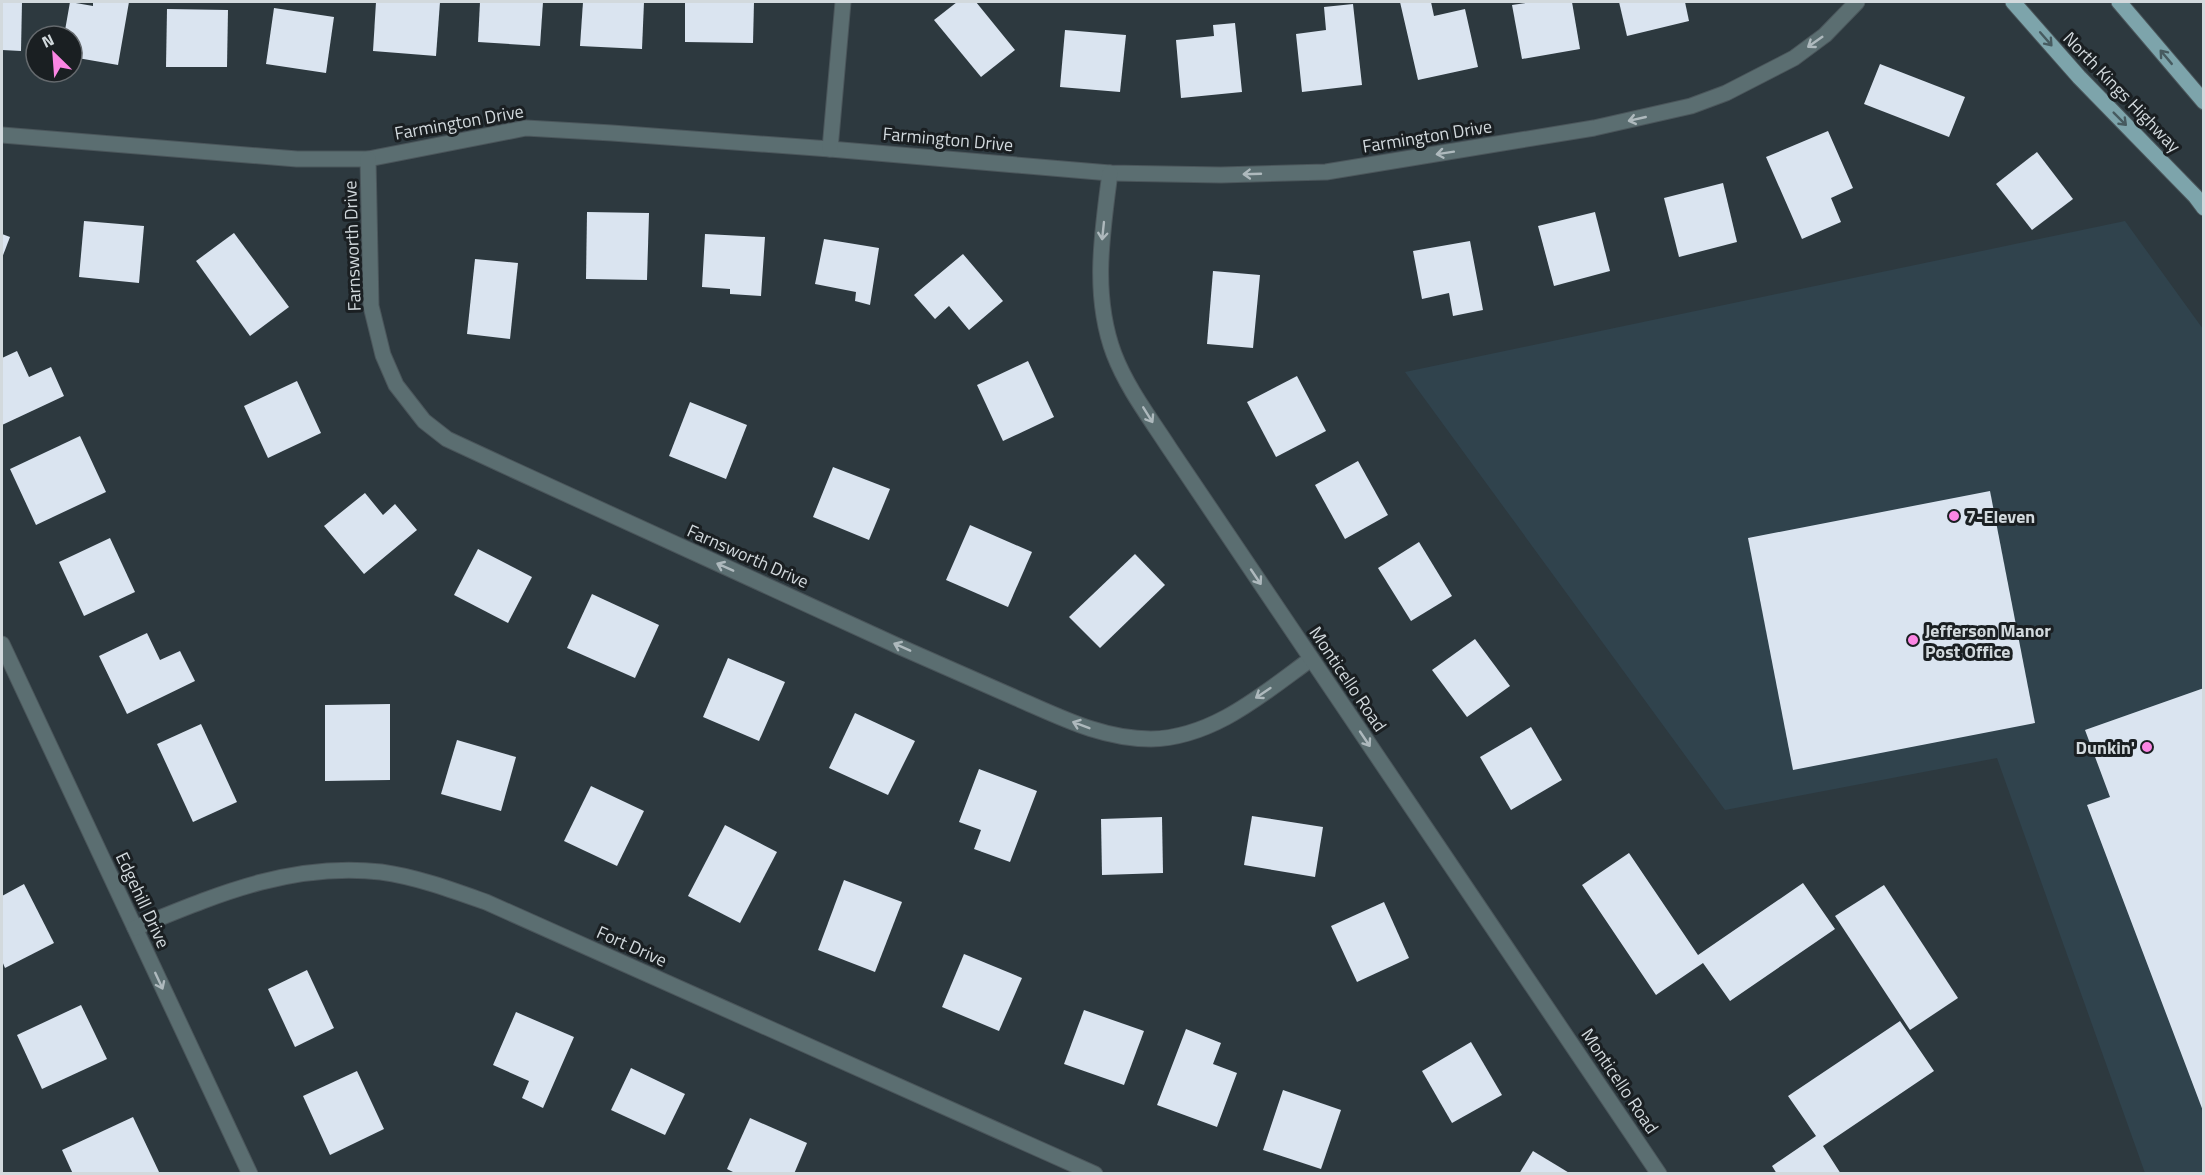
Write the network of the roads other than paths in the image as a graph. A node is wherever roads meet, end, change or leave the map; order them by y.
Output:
1 (843, 2) edge
2 (1857, 2) edge
3 (2013, 2) edge
4 (2119, 2) edge
5 (2204, 102) edge
6 (2, 135) edge
7 (830, 149) junction
8 (368, 159) junction
9 (1110, 173) junction
10 (2204, 208) edge
11 (2, 644) edge
12 (1311, 659) junction
13 (135, 928) junction
14 (249, 1173) edge
15 (1095, 1173) edge
16 (1659, 1173) edge

1 - 7 street
2 -> 9 street, Farmington Drive
3 -> 10 main road, North Kings Highway
5 -> 4 main road
6 - 8 street, Farmington Drive
7 - 8 street, Farmington Drive
7 - 9 street, Farmington Drive
12 -> 8 street, Farnsworth Drive
9 -> 12 street, Monticello Road
11 - 13 street, Edgehill Drive
12 -> 16 street, Monticello Road
13 -> 14 street, Edgehill Drive
13 - 15 street, Fort Drive

